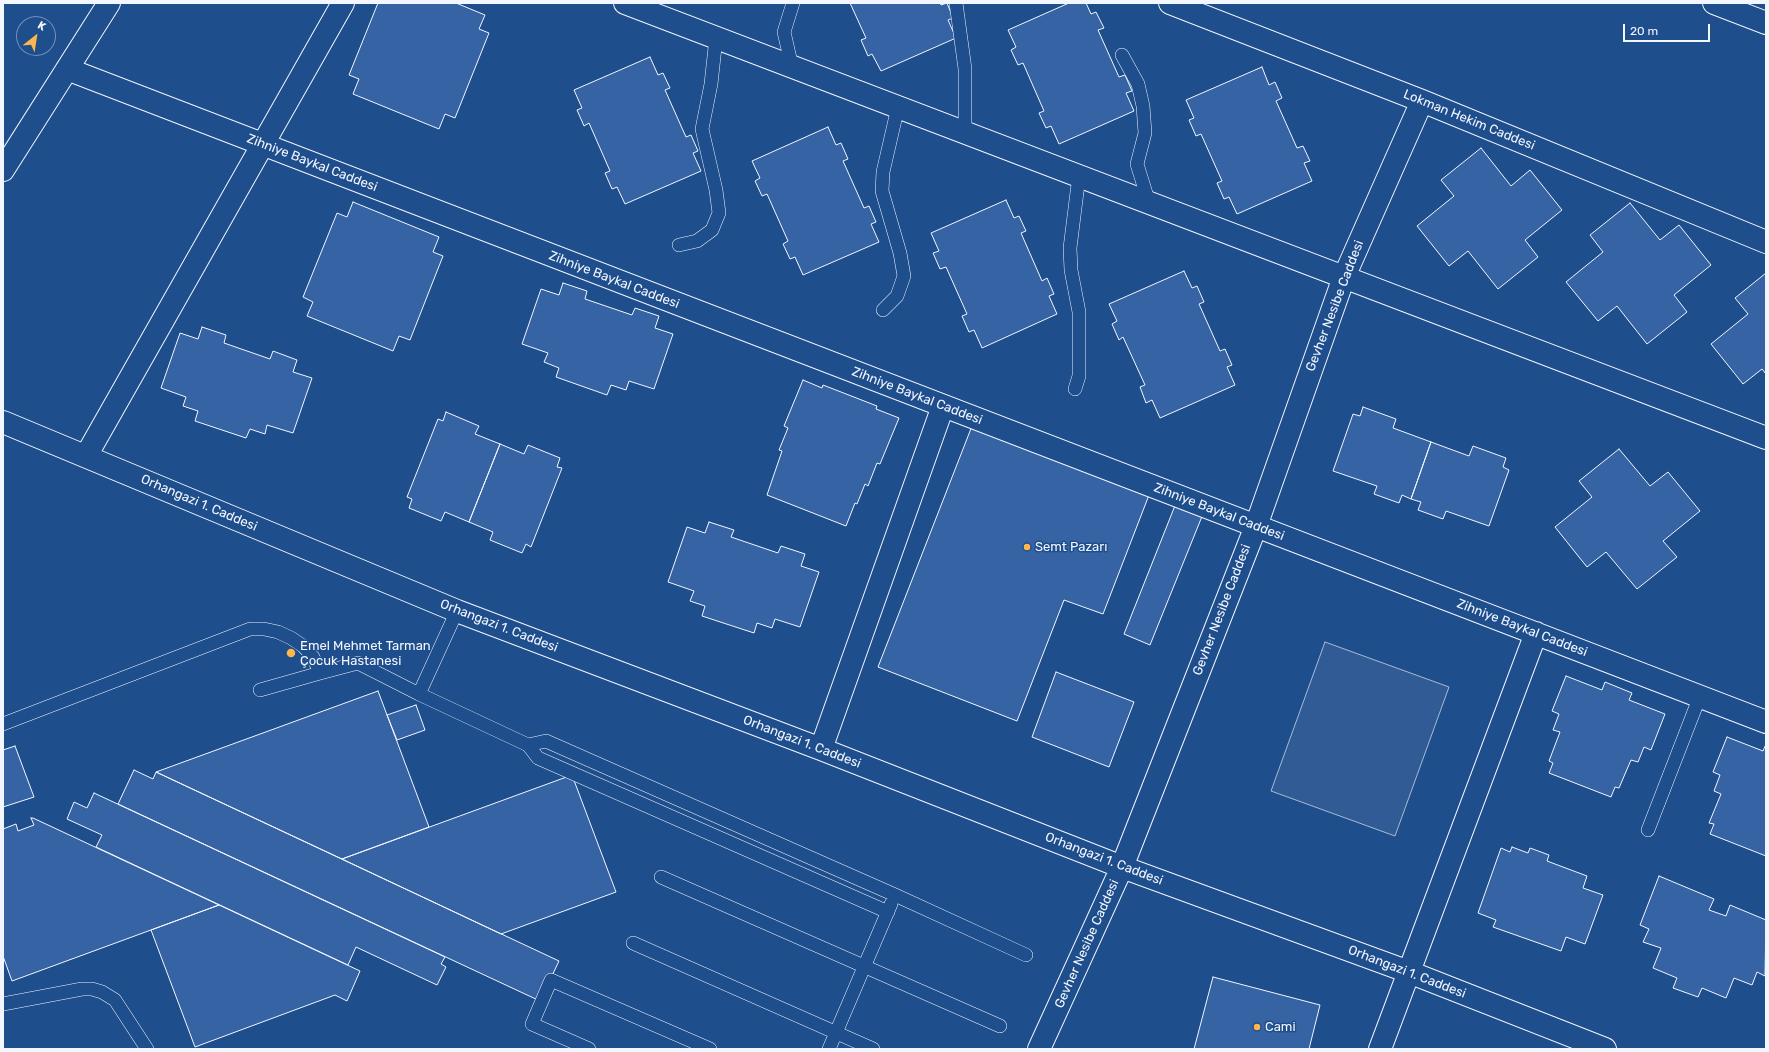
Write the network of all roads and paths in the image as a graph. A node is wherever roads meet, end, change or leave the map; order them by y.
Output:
1 (109, 3) edge
2 (343, 3) edge
3 (625, 3) edge
4 (793, 3) edge
5 (956, 3) edge
6 (1170, 3) edge
7 (1714, 3) edge
8 (1742, 14) junction
9 (1766, 23) edge
10 (1766, 30) edge
11 (716, 38) junction
12 (1122, 55) dead end
13 (792, 67) junction
14 (67, 69) junction
15 (1422, 100) junction
16 (898, 108) junction
17 (965, 133) junction
18 (264, 145) junction
19 (3, 170) edge
20 (1079, 176) junction
21 (1148, 203) junction
22 (1766, 242) edge
23 (679, 245) dead end
24 (1344, 277) junction
25 (883, 310) dead end
26 (1075, 389) dead end
27 (943, 406) junction
28 (3, 422) edge
29 (1766, 438) edge
30 (86, 456) junction
31 (1256, 526) junction
32 (457, 611) junction
33 (1536, 633) junction
34 (320, 673) junction
35 (260, 690) dead end
36 (419, 694) junction
37 (1700, 696) junction
38 (1766, 722) edge
39 (3, 724) edge
40 (528, 745) junction
41 (821, 749) junction
42 (1648, 830) dead end
43 (1122, 867) junction
44 (661, 877) dead end
45 (895, 895) junction
46 (888, 912) junction
47 (633, 943) dead end
48 (1026, 955) dead end
49 (864, 966) junction
50 (1409, 972) junction
51 (3, 1004) edge
52 (1000, 1026) dead end
53 (836, 1032) junction
54 (574, 1046) edge
55 (147, 1049) edge
56 (590, 1049) edge
57 (710, 1049) edge
58 (829, 1049) edge
59 (874, 1049) edge
60 (1039, 1049) edge
61 (1380, 1049) edge
62 (1605, 1049) edge

1 - 14 main road
2 - 18 main road
3 - 11 main road
4 - 13 lane
5 - 17 lane
6 - 15 main road, Lokman Hekim Caddesi
7 - 8 main road
8 - 9 main road
8 - 10 main road
11 - 13 main road
11 - 23 lane
12 - 21 lane
13 - 16 main road
14 - 18 main road, Zihniye Baykal Caddesi
14 - 19 main road
15 - 22 main road, Lokman Hekim Caddesi
15 - 24 main road, Gevher Nesibe Caddesi
16 - 17 main road
16 - 25 lane
17 - 20 main road
18 - 27 main road, Zihniye Baykal Caddesi
18 - 30 main road
20 - 21 main road
20 - 26 lane
21 - 24 main road
24 - 29 main road
24 - 31 main road, Gevher Nesibe Caddesi
27 - 31 main road, Zihniye Baykal Caddesi
27 - 41 main road
28 - 30 main road, Orhangazi 1. Caddesi
30 - 32 main road, Orhangazi 1. Caddesi
31 - 33 main road, Zihniye Baykal Caddesi
31 - 43 main road, Gevher Nesibe Caddesi
32 - 36 lane
32 - 41 main road, Orhangazi 1. Caddesi
33 - 37 main road, Zihniye Baykal Caddesi
33 - 50 main road
34 - 35 lane
34 - 36 lane
34 - 39 lane
36 - 40 lane
37 - 38 main road, Zihniye Baykal Caddesi
37 - 42 lane
40 - 45 lane
40 - 46 lane
41 - 43 main road, Orhangazi 1. Caddesi
43 - 50 main road, Orhangazi 1. Caddesi
43 - 60 main road, Gevher Nesibe Caddesi
44 - 49 lane
45 - 46 lane
45 - 48 lane
46 - 49 lane
47 - 53 lane
49 - 52 lane
49 - 53 lane
50 - 61 main road
50 - 62 main road, Orhangazi 1. Caddesi
51 - 55 lane
53 - 58 lane
53 - 59 lane
54 - 56 lane
54 - 57 lane

